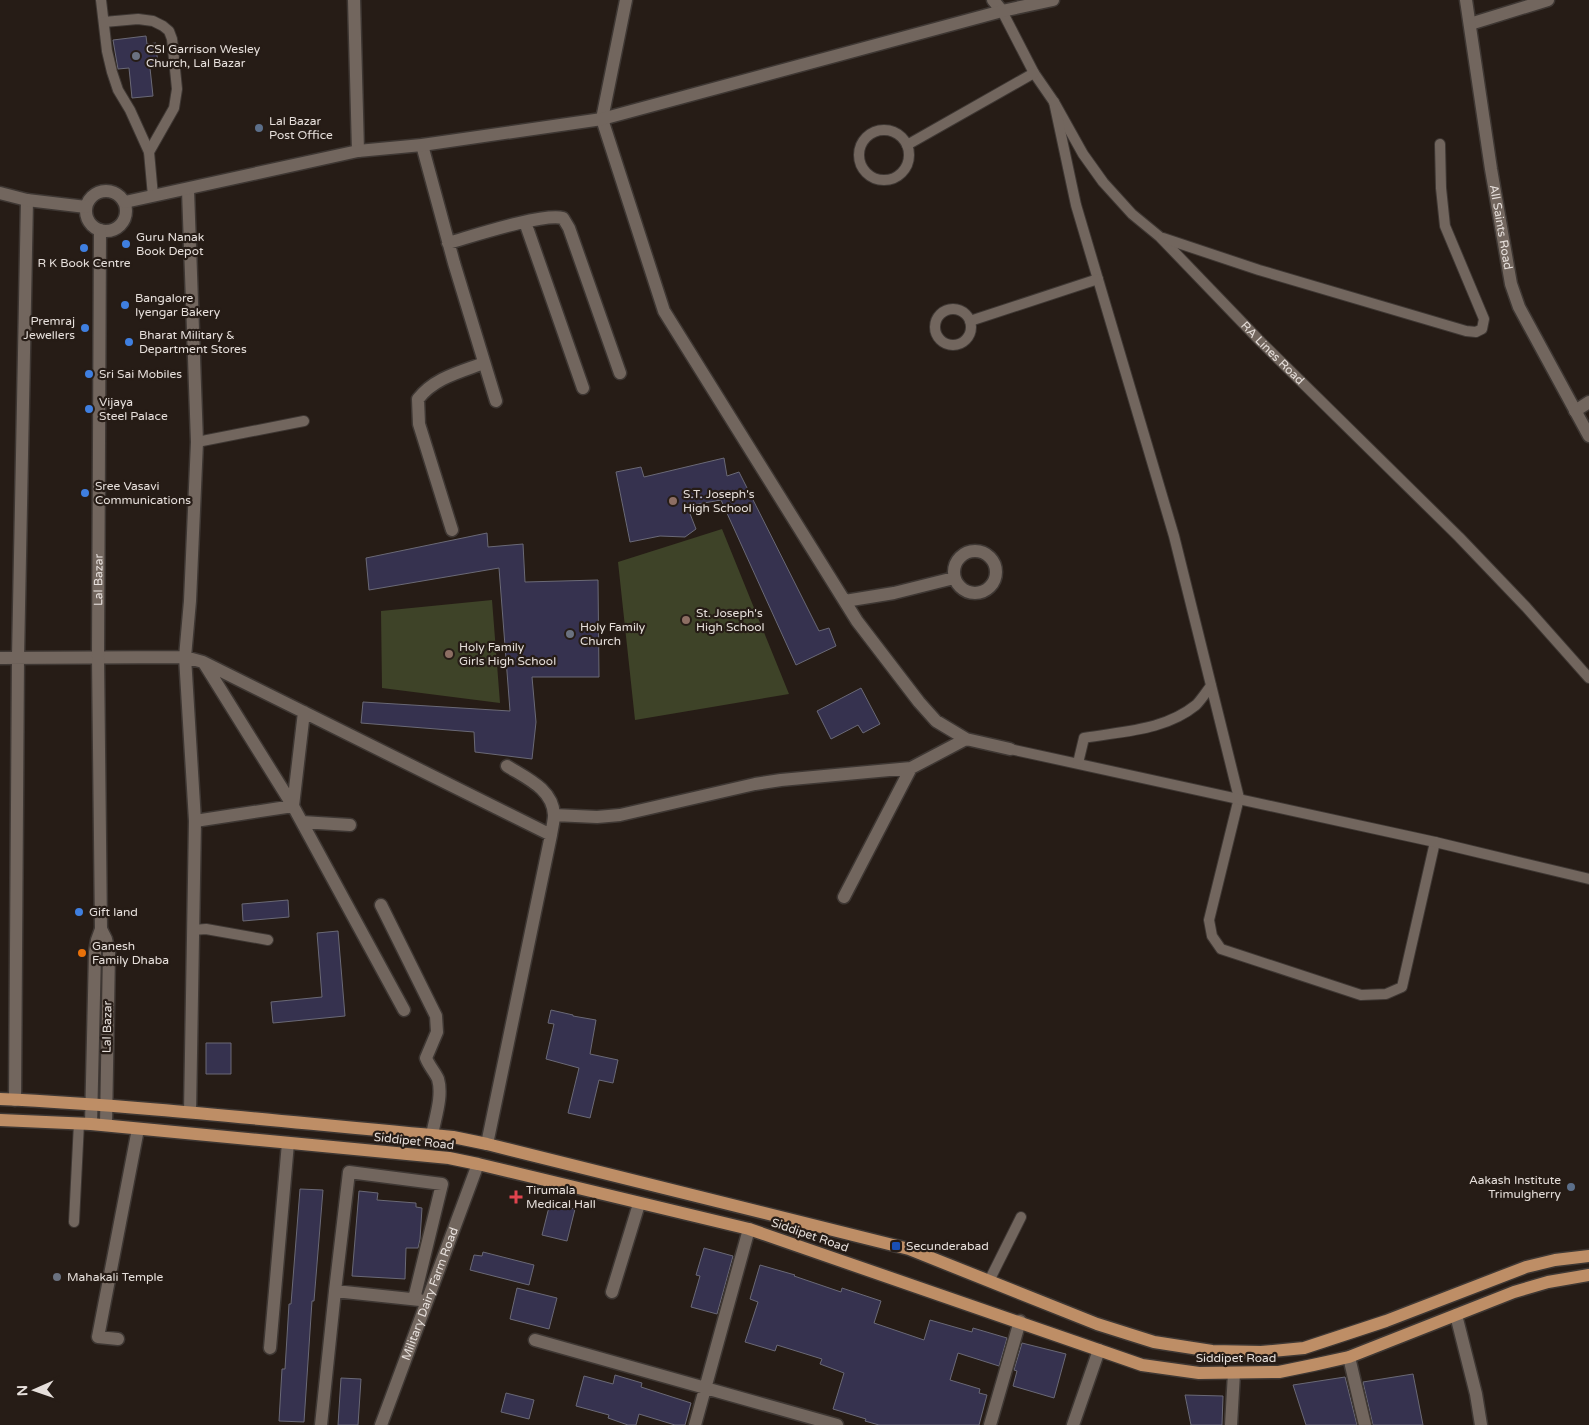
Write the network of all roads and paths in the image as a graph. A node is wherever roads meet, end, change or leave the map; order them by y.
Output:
1 (102, 0) edge
2 (354, 0) edge
3 (626, 0) edge
4 (993, 0) edge
5 (1053, 0) edge
6 (1466, 0) edge
7 (1548, 0) edge
8 (1002, 11) junction
9 (104, 22) junction
10 (1470, 24) junction
11 (1034, 73) junction
12 (1054, 102) junction
13 (602, 119) junction
14 (1440, 144) dead end
15 (422, 145) junction
16 (907, 145) junction
17 (148, 152) junction
18 (358, 152) junction
19 (188, 190) junction
20 (0, 193) edge
21 (153, 196) junction
22 (27, 200) junction
23 (125, 202) junction
24 (86, 207) junction
25 (525, 222) junction
26 (100, 230) junction
27 (1160, 237) junction
28 (448, 243) junction
29 (1098, 279) junction
30 (970, 321) dead end
31 (484, 363) junction
32 (620, 373) dead end
33 (583, 388) dead end
34 (496, 400) dead end
35 (1589, 402) edge
36 (1575, 411) junction
37 (304, 421) dead end
38 (1589, 436) edge
39 (197, 442) junction
40 (452, 530) dead end
41 (954, 578) dead end
42 (845, 601) junction
43 (98, 656) junction
44 (185, 657) junction
45 (0, 658) edge
46 (18, 658) junction
47 (203, 662) junction
48 (1589, 678) edge
49 (1211, 686) junction
50 (304, 712) junction
51 (966, 739) junction
52 (1010, 748) joint
53 (1078, 763) junction
54 (508, 766) dead end
55 (911, 768) junction
56 (1238, 798) junction
57 (294, 806) junction
58 (554, 815) junction
59 (195, 821) junction
60 (302, 822) junction
61 (350, 825) dead end
62 (551, 835) junction
63 (1435, 842) junction
64 (1589, 879) edge
65 (844, 897) dead end
66 (381, 904) dead end
67 (101, 929) junction
68 (193, 930) junction
69 (268, 940) dead end
70 (404, 1010) dead end
71 (0, 1099) edge
72 (15, 1100) junction
73 (91, 1103) junction
74 (106, 1105) junction
75 (190, 1112) junction
76 (0, 1120) edge
77 (85, 1124) junction
78 (106, 1125) junction
79 (138, 1128) junction
80 (432, 1135) junction
81 (288, 1143) junction
82 (487, 1144) junction
83 (478, 1164) junction
84 (639, 1204) junction
85 (1021, 1217) dead end
86 (74, 1222) dead end
87 (749, 1229) junction
88 (1589, 1256) edge
89 (1589, 1275) edge
90 (989, 1281) junction
91 (335, 1291) junction
92 (612, 1292) dead end
93 (414, 1299) junction
94 (427, 1300) junction
95 (1456, 1315) junction
96 (1020, 1321) junction
97 (118, 1339) dead end
98 (535, 1340) dead end
99 (270, 1348) dead end
100 (1099, 1350) junction
101 (1349, 1357) junction
102 (1234, 1373) junction
103 (706, 1389) junction
104 (321, 1425) edge
105 (381, 1425) edge
106 (695, 1425) edge
107 (837, 1425) edge
108 (990, 1425) edge
109 (1073, 1425) edge
110 (1231, 1425) edge
111 (1365, 1425) edge
112 (1480, 1425) edge

1 - 9 lane
2 - 18 street
3 - 13 street
4 - 8 street, RA Lines Road
5 - 8 street
6 - 10 street, All Saints Road
7 - 10 street
8 - 11 lane, RA Lines Road
8 - 13 street
9 - 17 lane
9 - 17 lane
10 - 36 street, All Saints Road
11 - 12 lane, RA Lines Road
11 - 16 lane
12 - 27 lane, RA Lines Road
12 - 29 lane
13 - 15 street
13 - 42 street
14 - 27 lane
15 - 18 street
15 - 28 street
16 - 16 lane
17 - 21 lane
18 - 19 street
19 - 21 street
19 - 39 street
20 - 22 street
21 - 23 street
22 - 24 street
22 - 46 street
23 - 24 street
23 - 26 street
24 - 26 street
25 - 28 street
25 - 32 street
25 - 33 street
26 - 43 street, Lal Bazar
27 - 48 lane, RA Lines Road
28 - 31 street
29 - 30 lane
29 - 49 lane
31 - 34 street
31 - 40 street
35 - 36 street
36 - 38 street, All Saints Road
37 - 39 lane
39 - 44 street
41 - 42 street
42 - 51 street
43 - 44 street
43 - 46 street
43 - 67 street, Lal Bazar
44 - 47 street
44 - 59 street
45 - 46 street
46 - 72 street
47 - 50 street
47 - 57 street
49 - 53 lane
49 - 56 lane
50 - 57 street
50 - 62 street
51 - 52 street
51 - 55 street
52 - 53 lane
53 - 56 lane
54 - 58 street
55 - 58 street
55 - 65 street
56 - 63 lane
56 - 63 lane
57 - 59 street
57 - 60 street
58 - 62 street
59 - 68 street
60 - 61 street
60 - 70 street
62 - 82 street
63 - 64 lane
66 - 80 street
67 - 73 street, Lal Bazar
67 - 74 street, Lal Bazar
68 - 69 lane
68 - 75 street
71 - 72 main road, Siddipet Road
72 - 73 main road, Siddipet Road
73 - 74 main road, Siddipet Road
73 - 77 street, Lal Bazar
74 - 75 main road, Siddipet Road
74 - 78 street, Lal Bazar
75 - 80 main road, Siddipet Road
76 - 77 main road, Siddipet Road
77 - 78 main road, Siddipet Road
77 - 86 lane
78 - 79 main road, Siddipet Road
79 - 81 main road, Siddipet Road
79 - 97 street
80 - 82 main road, Siddipet Road
81 - 83 main road, Siddipet Road
81 - 99 street
82 - 83 main road
82 - 90 main road, Siddipet Road
83 - 84 main road, Siddipet Road
83 - 94 street, Military Dairy Farm Road
84 - 87 main road, Siddipet Road
84 - 92 street
85 - 90 lane
87 - 96 main road, Siddipet Road
87 - 103 street
88 - 90 main road, Siddipet Road
89 - 95 main road, Siddipet Road
91 - 93 street
91 - 93 street
91 - 104 street
93 - 94 street
94 - 105 street, Military Dairy Farm Road
95 - 101 main road, Siddipet Road
95 - 112 street
96 - 100 main road, Siddipet Road
96 - 108 street
98 - 103 street
100 - 102 main road, Siddipet Road
100 - 109 street
101 - 102 main road, Siddipet Road
101 - 111 street
102 - 110 street
103 - 106 street
103 - 107 street

